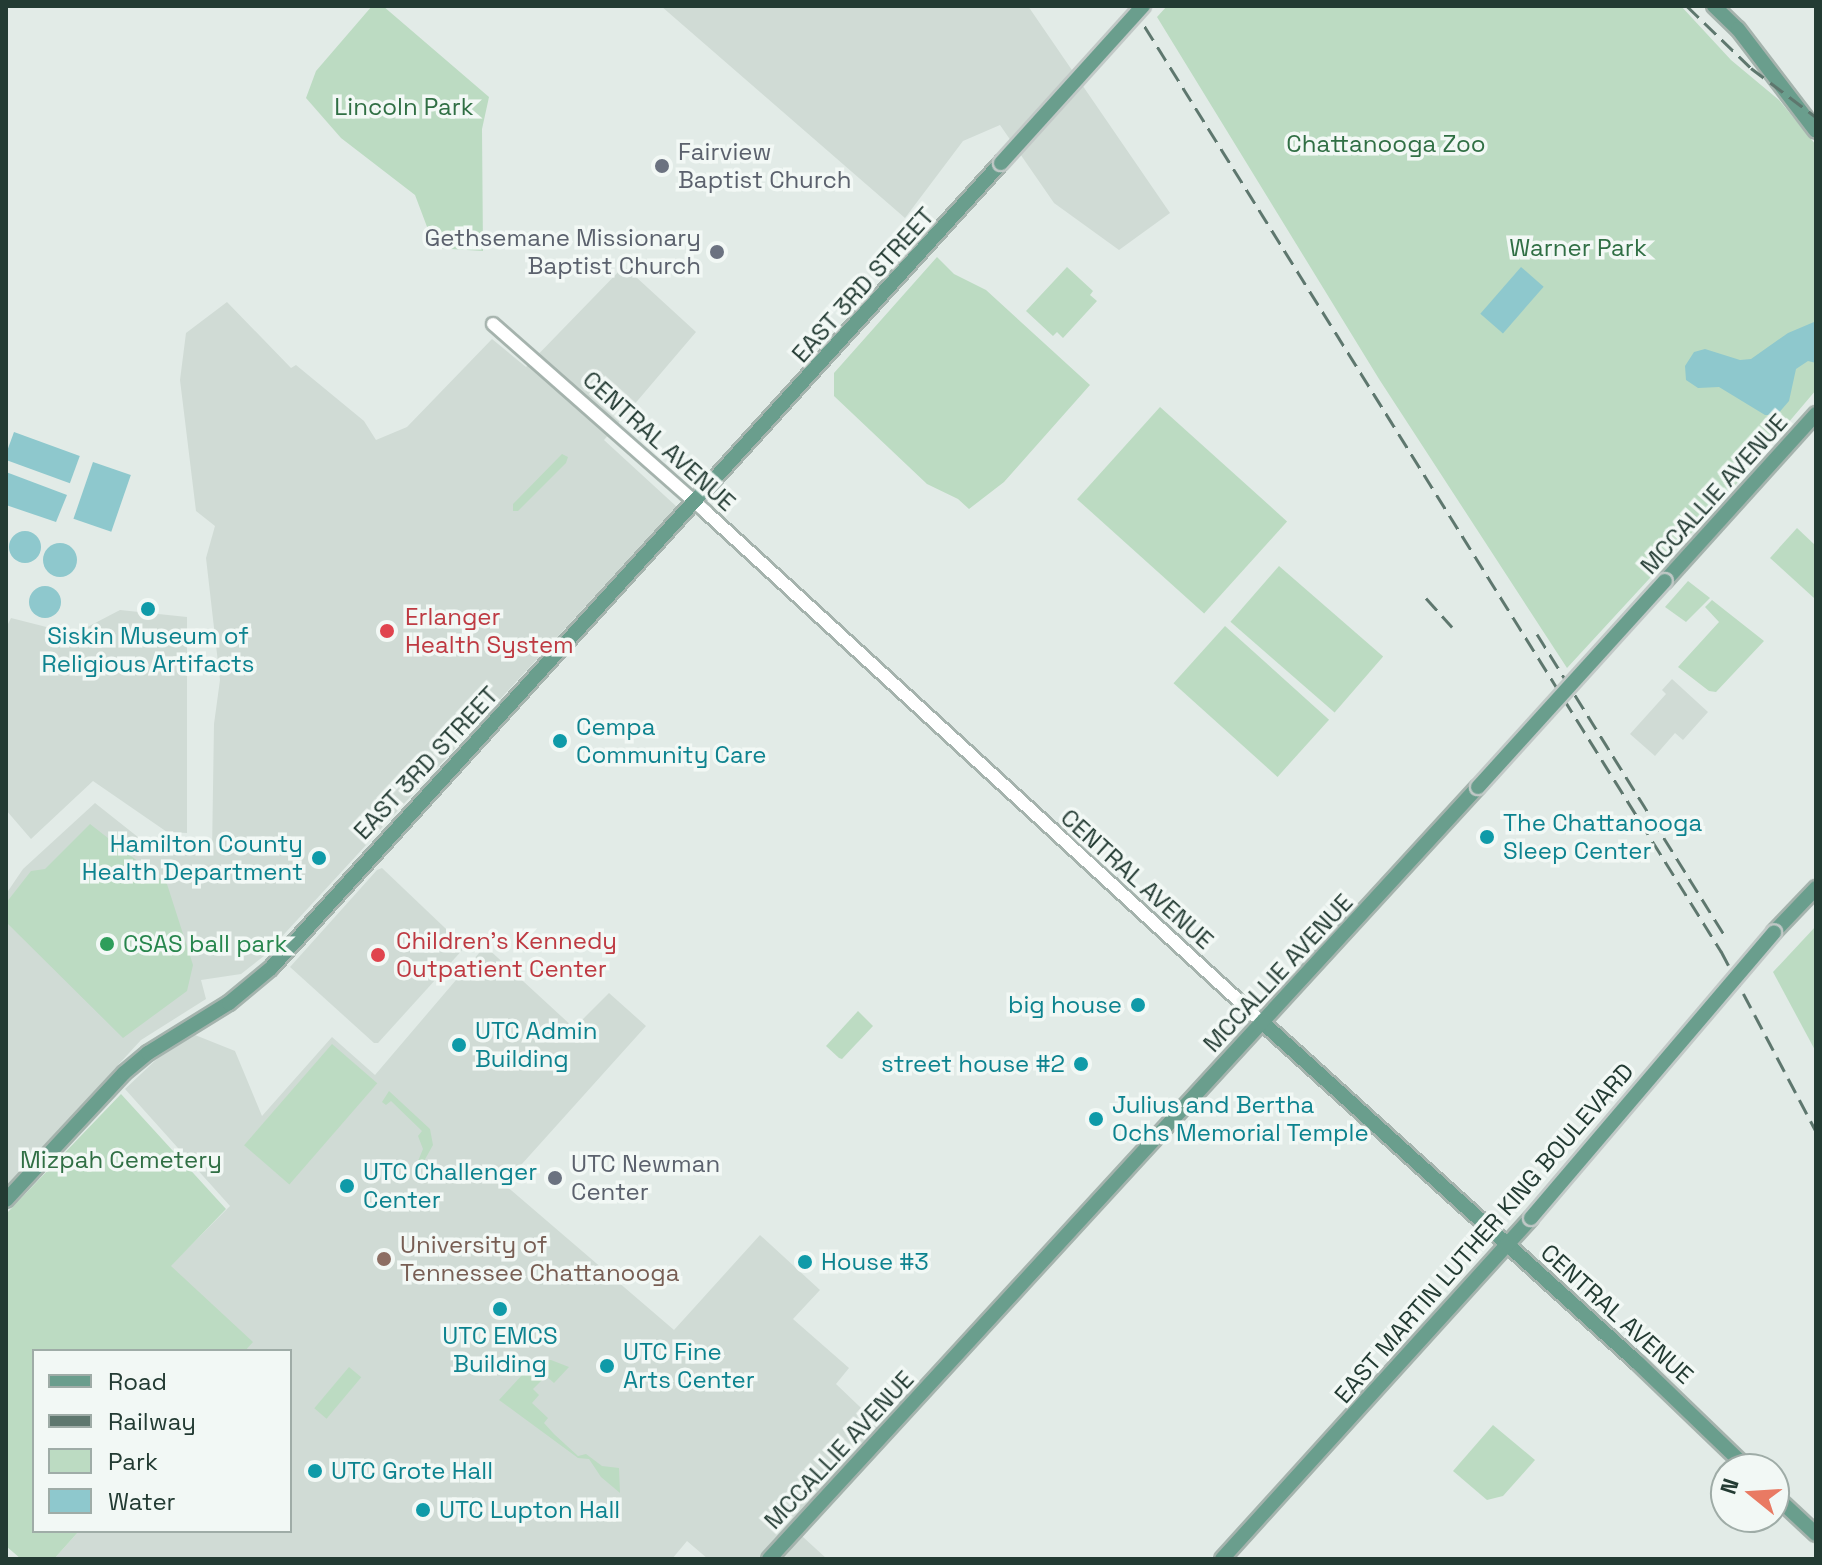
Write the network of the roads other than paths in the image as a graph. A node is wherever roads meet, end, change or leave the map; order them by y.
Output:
1 (1143, 6) edge
2 (1714, 6) edge
3 (1816, 131) edge
4 (493, 324) dead end
5 (1816, 414) edge
6 (696, 503) junction
7 (1816, 888) edge
8 (1262, 1022) junction
9 (6, 1200) edge
10 (1509, 1246) junction
11 (1733, 1453) edge
12 (1790, 1510) edge
13 (1816, 1534) edge
14 (769, 1559) edge
15 (1222, 1559) edge

1 - 6 main road, EAST 3RD STREET, bridge
2 - 3 main road
4 - 6 street, CENTRAL AVENUE
5 - 8 main road, MCCALLIE AVENUE, bridge
6 - 8 street, CENTRAL AVENUE
6 - 9 main road, EAST 3RD STREET
7 - 10 main road, EAST MARTIN LUTHER KING BOULEVARD, bridge
8 - 10 main road, CENTRAL AVENUE
8 - 14 main road, MCCALLIE AVENUE
10 - 11 main road, CENTRAL AVENUE
10 - 15 main road, EAST MARTIN LUTHER KING BOULEVARD
12 - 13 main road

